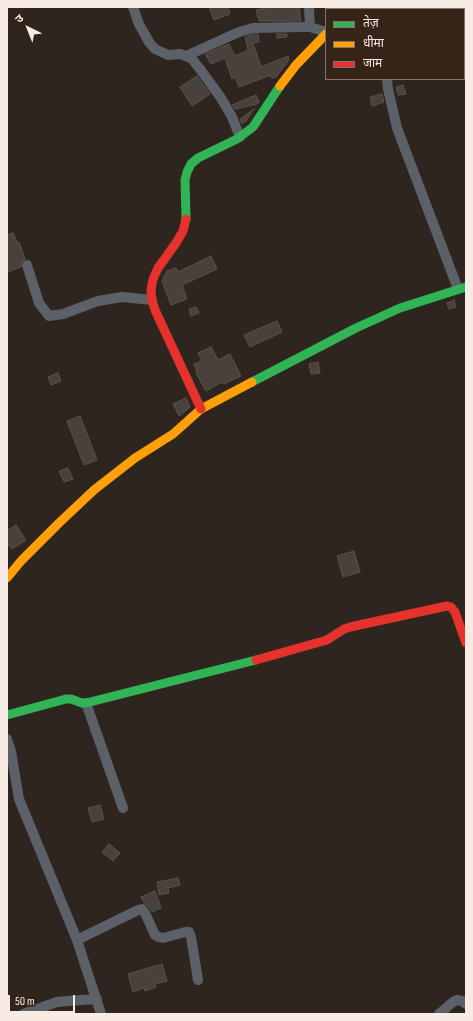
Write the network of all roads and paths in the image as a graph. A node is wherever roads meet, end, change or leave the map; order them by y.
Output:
1 (133, 7) edge
2 (309, 7) edge
3 (310, 27) junction
4 (325, 33) edge
5 (325, 34) edge
6 (186, 56) junction
7 (387, 80) edge
8 (240, 137) junction
9 (27, 265) dead end
10 (462, 288) edge
11 (152, 300) junction
12 (201, 409) junction
13 (7, 578) edge
14 (466, 643) edge
15 (86, 703) junction
16 (7, 715) edge
17 (7, 740) edge
18 (9, 751) edge
19 (122, 808) dead end
20 (77, 940) junction
21 (198, 980) dead end
22 (96, 1000) junction
23 (466, 1004) edge
24 (23, 1014) edge
25 (101, 1014) edge
26 (439, 1014) edge

1 - 6 street
2 - 3 street
3 - 4 street
3 - 6 street
5 - 8 street
6 - 8 street
7 - 10 street
8 - 11 street
9 - 11 street
10 - 12 street
11 - 12 street
12 - 13 street
14 - 15 street
15 - 16 street
15 - 19 street
17 - 18 street
18 - 20 street
20 - 21 street
20 - 22 street
22 - 24 street
22 - 25 street
23 - 26 street

